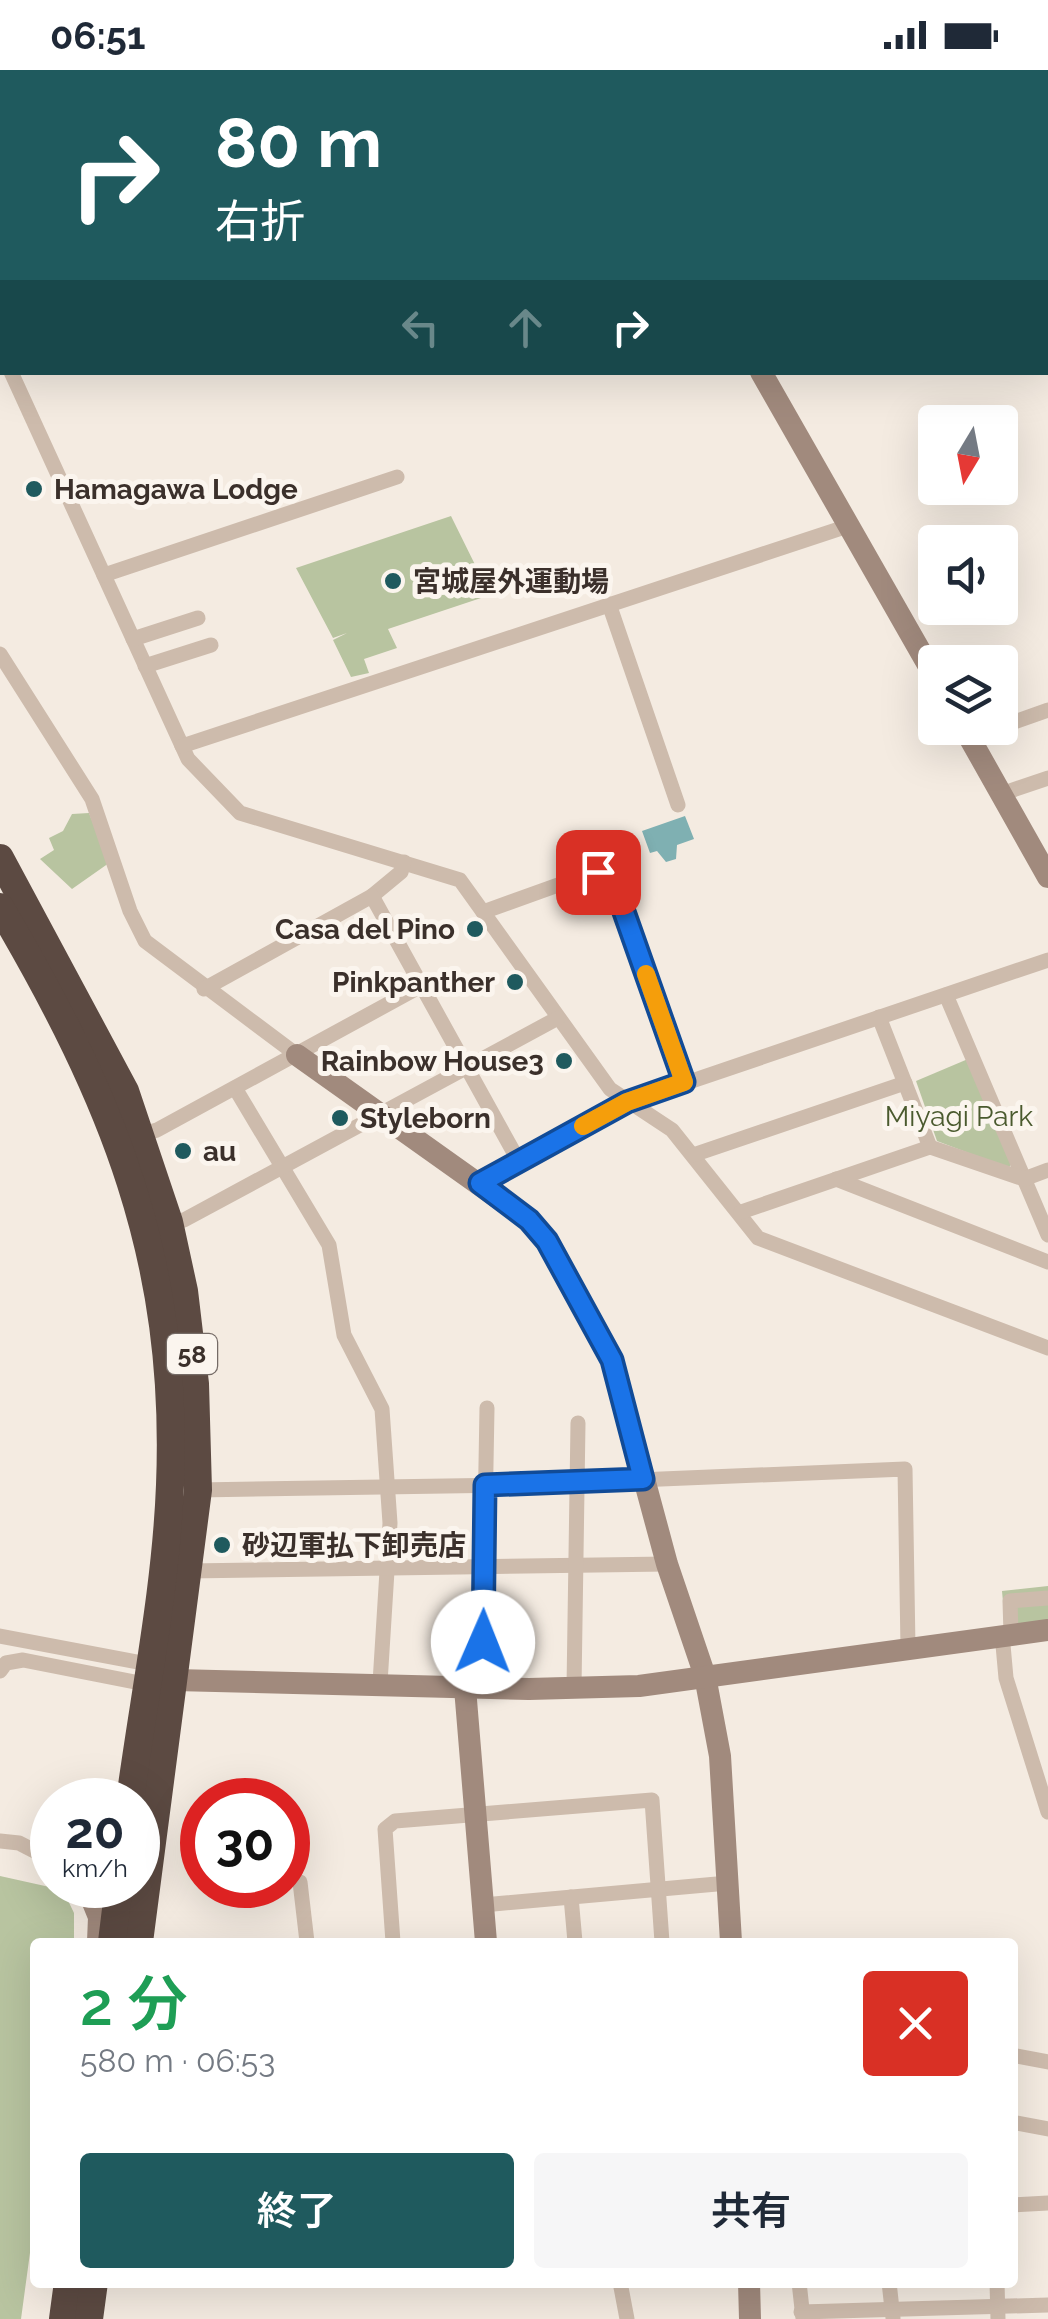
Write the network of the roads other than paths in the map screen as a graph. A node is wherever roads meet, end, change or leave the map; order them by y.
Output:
1 (12, 375) edge
2 (764, 375) edge
3 (397, 476) dead end
4 (848, 526) junction
5 (104, 574) junction
6 (610, 604) junction
7 (198, 618) dead end
8 (133, 640) junction
9 (211, 646) dead end
10 (918, 647) edge
11 (0, 654) edge
12 (146, 666) junction
13 (1048, 710) edge
14 (1018, 720) edge
15 (974, 745) edge
16 (182, 746) junction
17 (1048, 778) edge
18 (1001, 794) junction
19 (678, 805) dead end
20 (1041, 849) edge
21 (0, 858) edge
22 (404, 862) junction
23 (1048, 877) edge
24 (372, 896) junction
25 (0, 908) edge
26 (484, 912) junction
27 (1048, 960) edge
28 (421, 986) junction
29 (204, 989) junction
30 (946, 994) junction
31 (879, 1017) junction
32 (558, 1018) junction
33 (297, 1055) junction
34 (466, 1066) junction
35 (684, 1082) junction
36 (904, 1083) junction
37 (235, 1088) junction
38 (627, 1102) junction
39 (379, 1112) junction
40 (140, 1135) junction
41 (930, 1147) junction
42 (693, 1155) junction
43 (518, 1160) junction
44 (283, 1168) junction
45 (1048, 1170) edge
46 (836, 1179) junction
47 (1024, 1179) junction
48 (480, 1183) junction
49 (741, 1212) junction
50 (169, 1222) junction
51 (1048, 1235) edge
52 (1048, 1262) edge
53 (1048, 1348) edge
54 (487, 1408) dead end
55 (578, 1422) dead end
56 (643, 1479) junction
57 (579, 1482) junction
58 (386, 1484) junction
59 (485, 1485) junction
60 (198, 1490) junction
61 (667, 1564) junction
62 (578, 1566) junction
63 (485, 1568) junction
64 (388, 1570) junction
65 (188, 1571) junction
66 (1048, 1598) edge
67 (1048, 1630) edge
68 (1006, 1634) junction
69 (0, 1636) edge
70 (908, 1647) junction
71 (0, 1672) edge
72 (146, 1674) junction
73 (705, 1676) junction
74 (175, 1680) junction
75 (380, 1683) junction
76 (474, 1688) junction
77 (574, 1688) junction
78 (133, 1778) edge
79 (1048, 1812) edge
80 (476, 1815) junction
81 (0, 1841) edge
82 (30, 1849) edge
83 (728, 1883) junction
84 (657, 1889) junction
85 (571, 1897) junction
86 (483, 1905) junction
87 (95, 1908) edge
88 (116, 1908) edge
89 (303, 1908) edge
90 (98, 1938) edge
91 (112, 1938) edge
92 (140, 1938) edge
93 (307, 1938) edge
94 (394, 1938) edge
95 (486, 1938) edge
96 (574, 1938) edge
97 (662, 1938) edge
98 (731, 1938) edge
99 (1018, 2056) edge
100 (1048, 2062) edge
101 (1018, 2123) edge
102 (1048, 2129) edge
103 (1048, 2203) edge
104 (1018, 2205) edge
105 (67, 2288) edge
106 (93, 2288) edge
107 (621, 2288) edge
108 (748, 2288) edge
109 (800, 2288) edge
110 (889, 2288) edge
111 (997, 2288) edge
112 (1048, 2305) edge
113 (998, 2313) edge
114 (891, 2314) edge
115 (802, 2316) edge
116 (63, 2319) edge
117 (89, 2319) edge
118 (627, 2319) edge
119 (750, 2319) edge

1 - 5 street
2 - 4 street
3 - 5 street
4 - 6 street
4 - 10 street
5 - 8 street
6 - 16 street
6 - 19 street
7 - 8 street
8 - 12 street
9 - 12 street
11 - 29 street
12 - 16 street
13 - 14 street
15 - 18 street
16 - 22 street
17 - 18 street
18 - 20 street
20 - 23 street
21 - 40 highway, 58
22 - 24 street
22 - 26 street
24 - 28 street
24 - 29 street
25 - 72 highway, 58
26 - 32 street
26 - 35 street
27 - 30 street
28 - 33 street
28 - 34 street
29 - 33 street
30 - 31 street
30 - 47 street
31 - 35 street
31 - 36 street
32 - 34 street
32 - 38 street
33 - 37 street
33 - 39 street
34 - 39 street
34 - 43 street
35 - 38 street
36 - 41 street
36 - 42 street
37 - 40 street
37 - 44 street
38 - 42 street
38 - 43 street
39 - 44 street
39 - 48 street
40 - 50 highway, 58
41 - 46 street
41 - 47 street
42 - 49 street
43 - 48 street
44 - 50 street
44 - 58 street
45 - 47 street
46 - 49 street
46 - 52 street
47 - 51 street
48 - 56 street
49 - 53 street
50 - 60 highway, 58
54 - 59 street
55 - 57 street
56 - 57 street
56 - 61 street
56 - 70 street
57 - 59 street
57 - 62 street
58 - 59 street
58 - 60 street
58 - 64 street
59 - 63 street
60 - 65 highway, 58
61 - 62 street
61 - 73 street
62 - 63 street
62 - 77 street
63 - 64 street
63 - 76 street
64 - 65 street
64 - 75 street
65 - 74 highway, 58
66 - 68 street
67 - 68 street
68 - 70 street
68 - 79 street
69 - 72 street
70 - 73 street
71 - 72 street
72 - 74 street
72 - 78 highway, 58
73 - 77 street
73 - 83 street
74 - 75 street
74 - 92 highway, 58
75 - 76 street
76 - 77 street
76 - 80 street
80 - 84 street
80 - 86 street
80 - 94 street
81 - 82 street
83 - 84 street
83 - 98 street
84 - 85 street
84 - 97 street
85 - 86 street
85 - 96 street
86 - 95 street
87 - 90 street
88 - 91 highway
89 - 93 street
99 - 100 street
101 - 102 street
103 - 104 street
105 - 116 highway
106 - 117 highway
107 - 118 street
108 - 119 street
109 - 115 street
110 - 114 street
111 - 113 street
112 - 113 street
113 - 114 street
114 - 115 street

